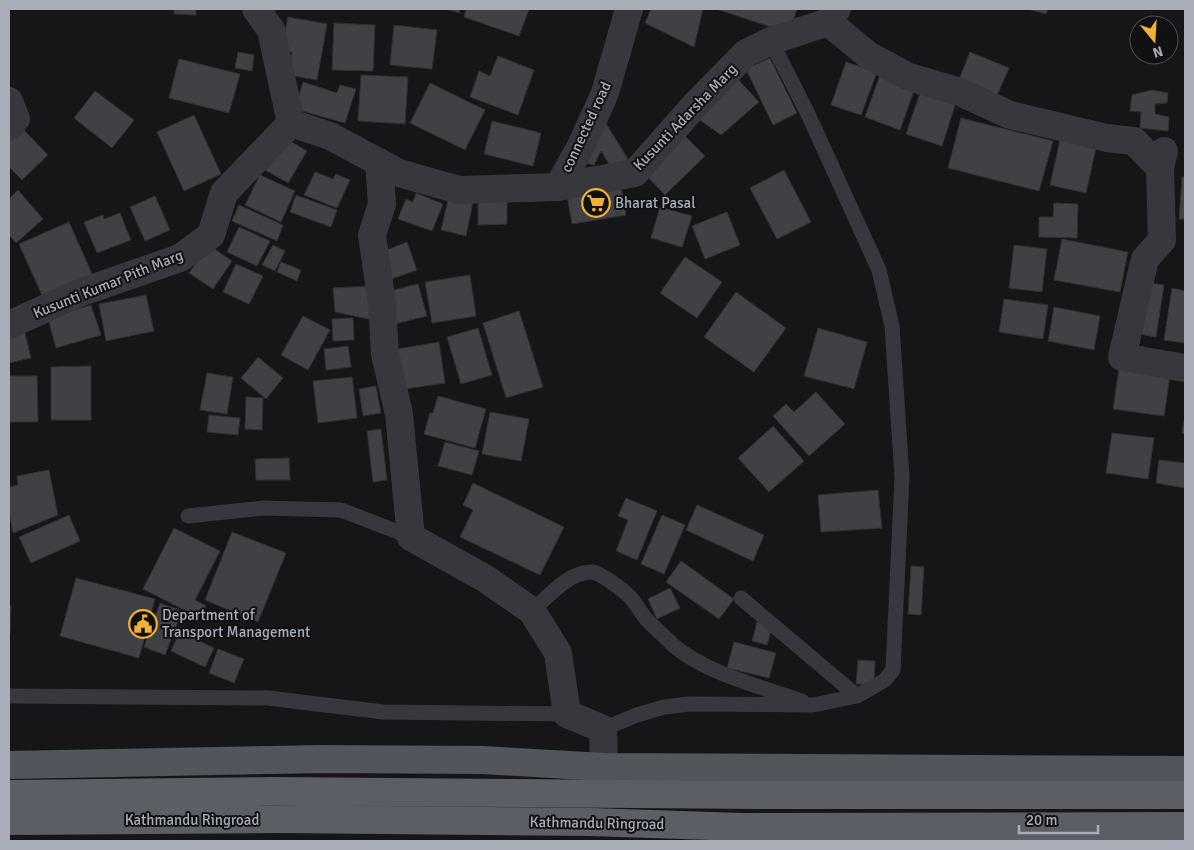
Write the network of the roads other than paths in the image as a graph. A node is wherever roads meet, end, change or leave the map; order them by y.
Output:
1 (629, 9) edge
2 (832, 15) edge
3 (268, 16) edge
4 (771, 41) junction
5 (9, 102) edge
6 (291, 123) junction
7 (9, 127) edge
8 (379, 162) junction
9 (558, 186) junction
10 (9, 325) edge
11 (1185, 368) edge
12 (188, 516) dead end
13 (412, 537) junction
14 (742, 598) dead end
15 (532, 611) junction
16 (9, 696) edge
17 (857, 696) junction
18 (813, 704) junction
19 (567, 714) junction
20 (603, 729) junction
21 (9, 766) edge
22 (604, 767) junction
23 (1185, 770) edge
24 (9, 794) edge
25 (1185, 795) edge
26 (9, 821) edge
27 (1185, 826) edge

1 - 9 street, connected road
2 - 4 street, Kusunti Adarsha Marg
2 - 11 street
3 - 6 street
4 - 9 street, Kusunti Adarsha Marg
4 - 17 lane
5 - 7 street
6 - 8 street, Kusunti Adarsha Marg
6 - 10 street, Kusunti Kumar Pith Marg
8 - 9 street, Kusunti Adarsha Marg
8 - 13 street
12 - 13 lane
13 - 15 street
14 - 17 lane
15 - 18 lane
15 - 19 street
16 - 19 lane
17 - 18 lane
18 - 20 lane
19 - 20 street
20 - 22 street
21 - 22 main road
22 - 23 main road
24 - 25 highway, Kathmandu Ringroad
26 - 27 highway, Kathmandu Ringroad

